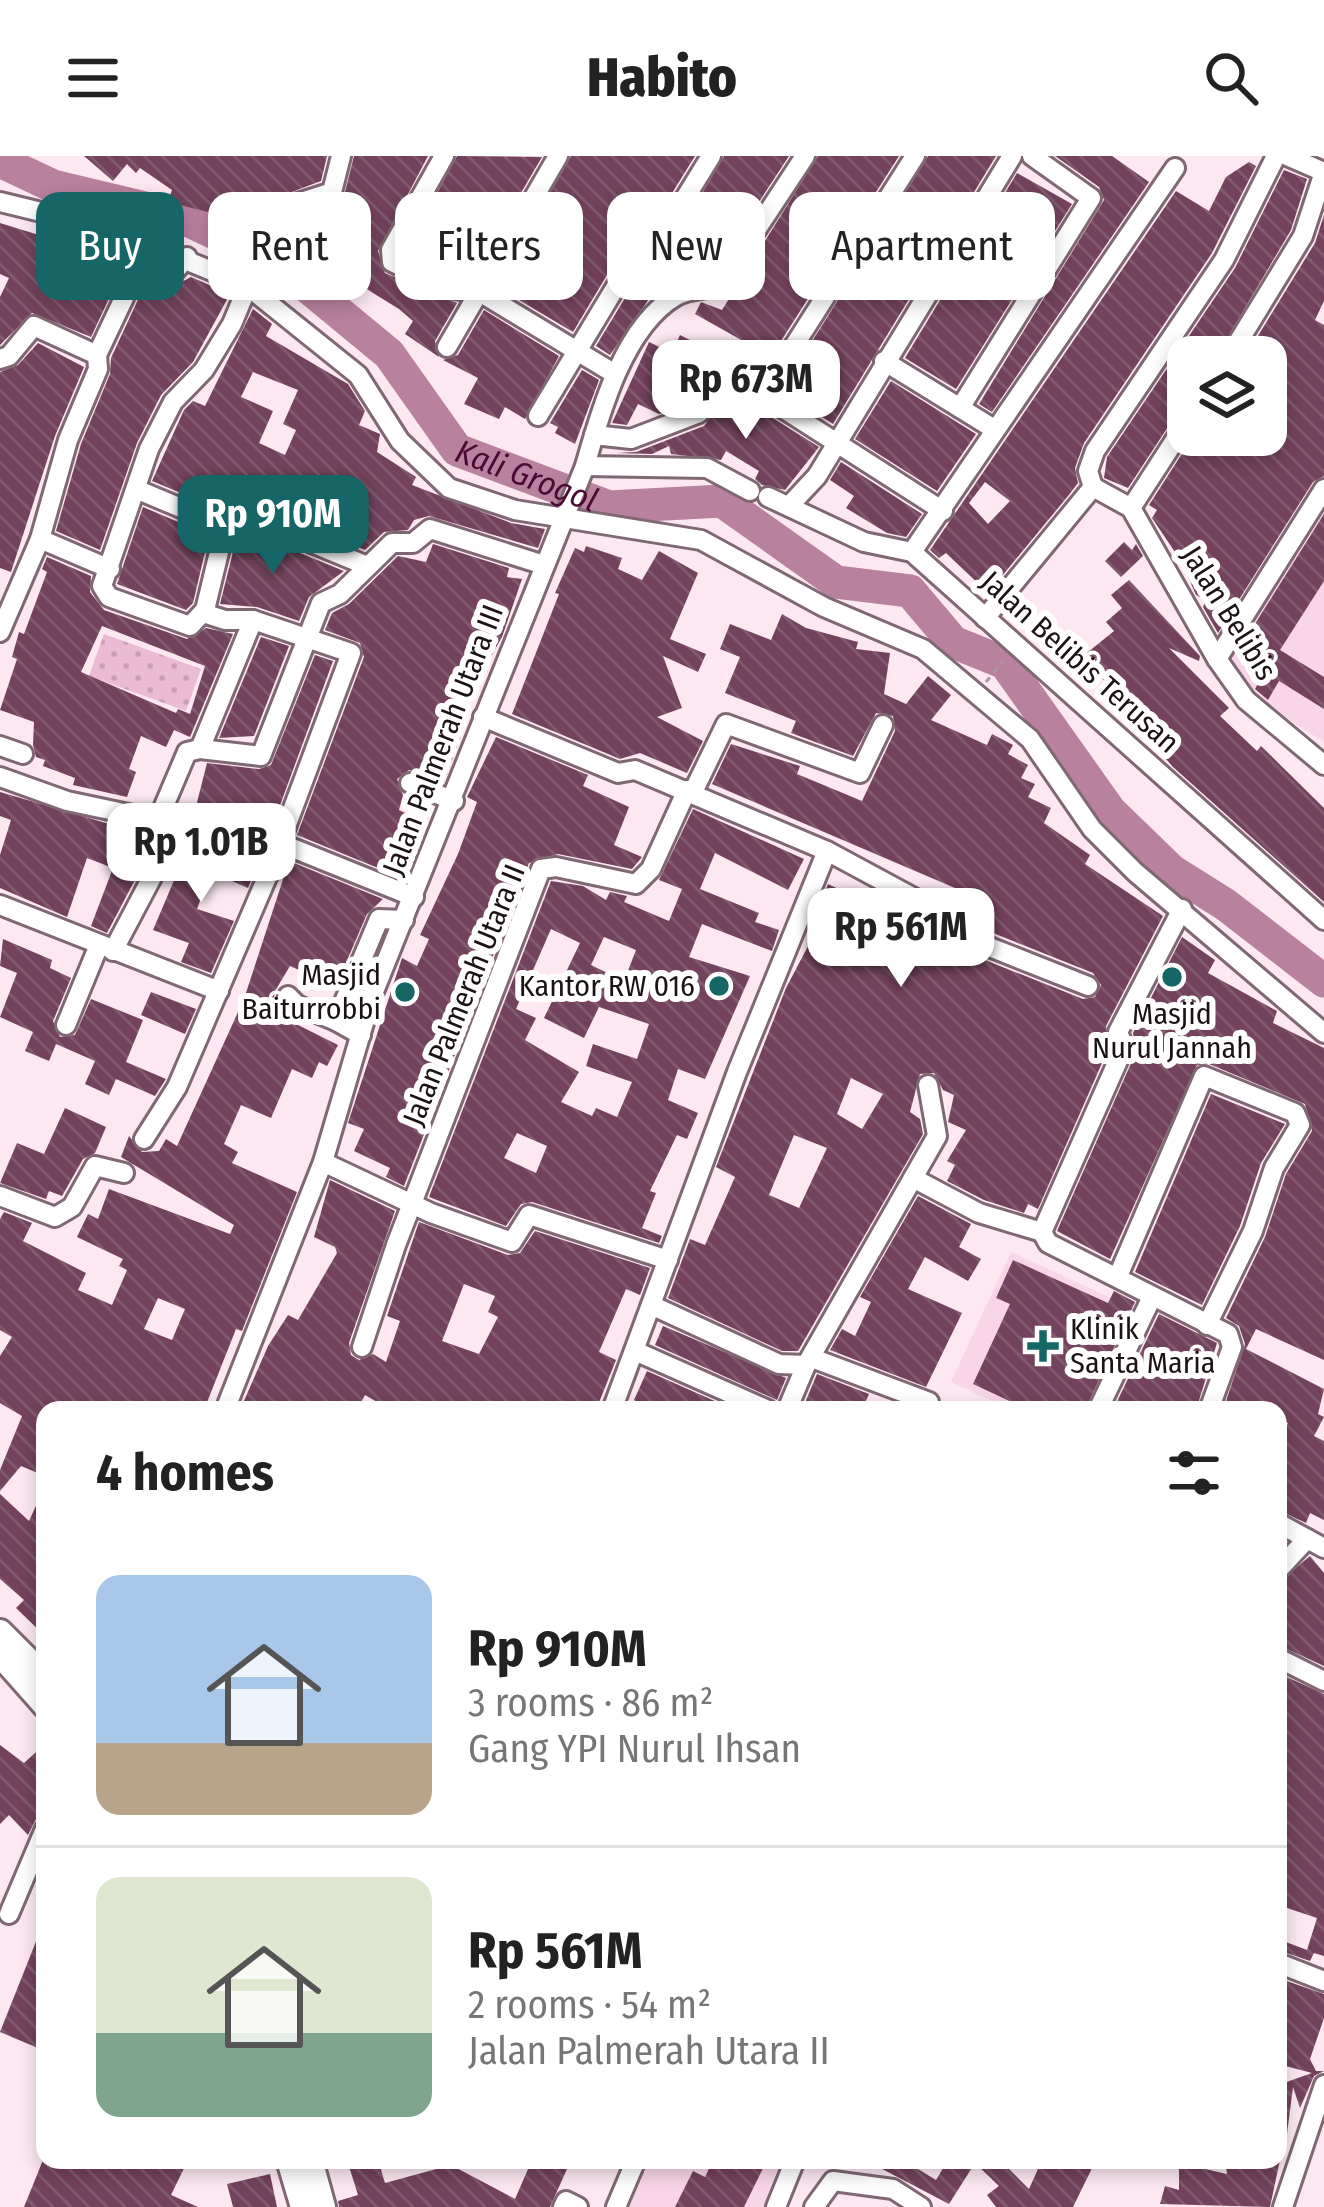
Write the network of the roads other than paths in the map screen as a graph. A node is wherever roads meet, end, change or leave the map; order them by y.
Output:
1 (341, 156) edge
2 (444, 156) edge
3 (558, 156) edge
4 (711, 156) edge
5 (805, 156) edge
6 (915, 156) edge
7 (1012, 156) edge
8 (1032, 156) edge
9 (1276, 156) edge
10 (1287, 156) edge
11 (1175, 168) dead end
12 (1324, 172) edge
13 (332, 192) edge
14 (425, 192) edge
15 (537, 192) edge
16 (0, 202) edge
17 (187, 257) junction
18 (208, 264) edge
19 (238, 300) edge
20 (274, 300) edge
21 (473, 300) edge
22 (492, 300) edge
23 (1242, 336) edge
24 (447, 347) dead end
25 (577, 350) junction
26 (97, 355) junction
27 (0, 358) edge
28 (884, 361) junction
29 (616, 374) junction
30 (762, 396) junction
31 (960, 408) junction
32 (538, 416) dead end
33 (994, 429) junction
34 (594, 435) junction
35 (837, 445) junction
36 (1167, 452) edge
37 (582, 475) junction
38 (1094, 487) junction
39 (1324, 489) edge
40 (137, 490) junction
41 (790, 506) junction
42 (1130, 508) junction
43 (943, 511) junction
44 (566, 513) junction
45 (224, 526) junction
46 (40, 539) junction
47 (912, 552) junction
48 (365, 565) junction
49 (544, 565) junction
50 (110, 569) junction
51 (203, 613) junction
52 (985, 618) junction
53 (254, 620) junction
54 (0, 632) edge
55 (309, 638) junction
56 (1217, 659) junction
57 (483, 717) junction
58 (883, 725) dead end
59 (0, 746) edge
60 (200, 749) junction
61 (23, 754) dead end
62 (1324, 765) edge
63 (0, 777) edge
64 (410, 783) dead end
65 (690, 791) junction
66 (454, 801) junction
67 (827, 851) junction
68 (414, 897) junction
69 (0, 905) edge
70 (1182, 909) junction
71 (404, 920) junction
72 (1324, 920) edge
73 (106, 948) junction
74 (1088, 986) dead end
75 (219, 992) junction
76 (288, 996) dead end
77 (336, 1021) junction
78 (66, 1025) dead end
79 (1324, 1034) edge
80 (361, 1035) junction
81 (928, 1085) dead end
82 (144, 1139) dead end
83 (322, 1162) junction
84 (124, 1173) dead end
85 (913, 1178) junction
86 (0, 1196) edge
87 (411, 1203) junction
88 (1042, 1232) junction
89 (668, 1260) junction
90 (1118, 1276) junction
91 (1152, 1298) junction
92 (651, 1305) junction
93 (1208, 1324) junction
94 (362, 1347) dead end
95 (635, 1351) junction
96 (809, 1362) junction
97 (229, 1401) edge
98 (616, 1401) edge
99 (748, 1401) edge
100 (792, 1401) edge
101 (926, 1401) edge
102 (1102, 1401) edge
103 (1212, 1401) edge
104 (1287, 1528) edge
105 (1316, 1543) edge
106 (1287, 1564) edge
107 (0, 1632) edge
108 (0, 1654) edge
109 (1287, 1662) edge
110 (36, 1668) edge
111 (1324, 1681) edge
112 (36, 1695) edge
113 (36, 1850) edge
114 (9, 1914) dead end
115 (1287, 1967) edge
116 (1324, 1981) edge
117 (1324, 2085) edge
118 (1287, 2152) edge
119 (1297, 2157) junction
120 (292, 2169) edge
121 (312, 2169) edge
122 (632, 2169) edge
123 (783, 2169) edge
124 (791, 2169) edge
125 (303, 2207) edge
126 (323, 2207) edge
127 (563, 2207) edge
128 (578, 2207) edge
129 (616, 2207) edge
130 (772, 2207) edge
131 (814, 2207) edge
132 (921, 2207) edge
133 (1283, 2207) edge

1 - 13 street
2 - 14 street
3 - 15 street
4 - 25 street
5 - 29 street, Jalan Palmerah Utara III
6 - 30 street
7 - 28 street
8 - 31 street
9 - 38 street
10 - 12 street
11 - 33 street
12 - 23 street
16 - 17 street
17 - 18 street
17 - 26 street
19 - 40 street
20 - 44 street
21 - 24 street
22 - 25 street
25 - 29 street
25 - 32 street
26 - 27 street
26 - 46 street
28 - 31 street
28 - 35 street
29 - 34 street, Jalan Palmerah Utara III
30 - 34 street
30 - 35 street
31 - 33 street
33 - 43 street
34 - 37 street, Jalan Palmerah Utara III
35 - 41 street
35 - 43 street
36 - 42 street
37 - 41 street, Jalan Belibis Terusan
37 - 44 street, Jalan Palmerah Utara III
38 - 42 street, Jalan Belibis
38 - 52 street
39 - 56 street
40 - 45 street
40 - 50 street
41 - 47 street, Jalan Belibis Terusan
42 - 56 street, Jalan Belibis
43 - 47 street
44 - 49 street, Jalan Palmerah Utara III
44 - 70 street
45 - 48 street
45 - 51 street
46 - 50 street
46 - 54 street
47 - 52 street, Jalan Belibis Terusan
48 - 49 street
48 - 55 street
49 - 57 street, Jalan Palmerah Utara III
50 - 51 street
51 - 53 street
52 - 72 street, Jalan Belibis Terusan
53 - 55 street
53 - 60 street
55 - 60 street
55 - 68 street
56 - 62 street, Jalan Belibis
57 - 65 street
57 - 66 street, Jalan Palmerah Utara III
58 - 65 street
59 - 61 street
60 - 63 street
64 - 66 street
65 - 67 street
65 - 87 street, Jalan Palmerah Utara II
66 - 68 street, Jalan Palmerah Utara III
67 - 74 street
67 - 89 street
68 - 71 street, Jalan Palmerah Utara III
69 - 73 street
70 - 79 street
70 - 88 street
71 - 77 street
71 - 80 street, Jalan Palmerah Utara III
73 - 75 street
73 - 75 street
73 - 78 street
75 - 82 street
76 - 77 street
77 - 80 street
80 - 83 street, Jalan Palmerah Utara III
81 - 85 street
83 - 87 street
83 - 97 street, Jalan Palmerah Utara III
84 - 86 street
85 - 88 street
85 - 96 street
87 - 89 street
87 - 94 street
88 - 90 street
89 - 92 street
90 - 91 street
90 - 93 street
91 - 93 street
91 - 102 street
92 - 95 street
92 - 96 street
93 - 103 street
95 - 98 street
95 - 99 street
96 - 100 street
96 - 101 street
104 - 105 street
105 - 106 street
107 - 110 main road
108 - 112 main road
109 - 111 street
113 - 114 street
115 - 116 street
117 - 119 street
118 - 119 street
119 - 133 street
120 - 125 main road
121 - 126 main road
122 - 129 street
123 - 130 street
124 - 130 street
127 - 128 street
131 - 132 street

